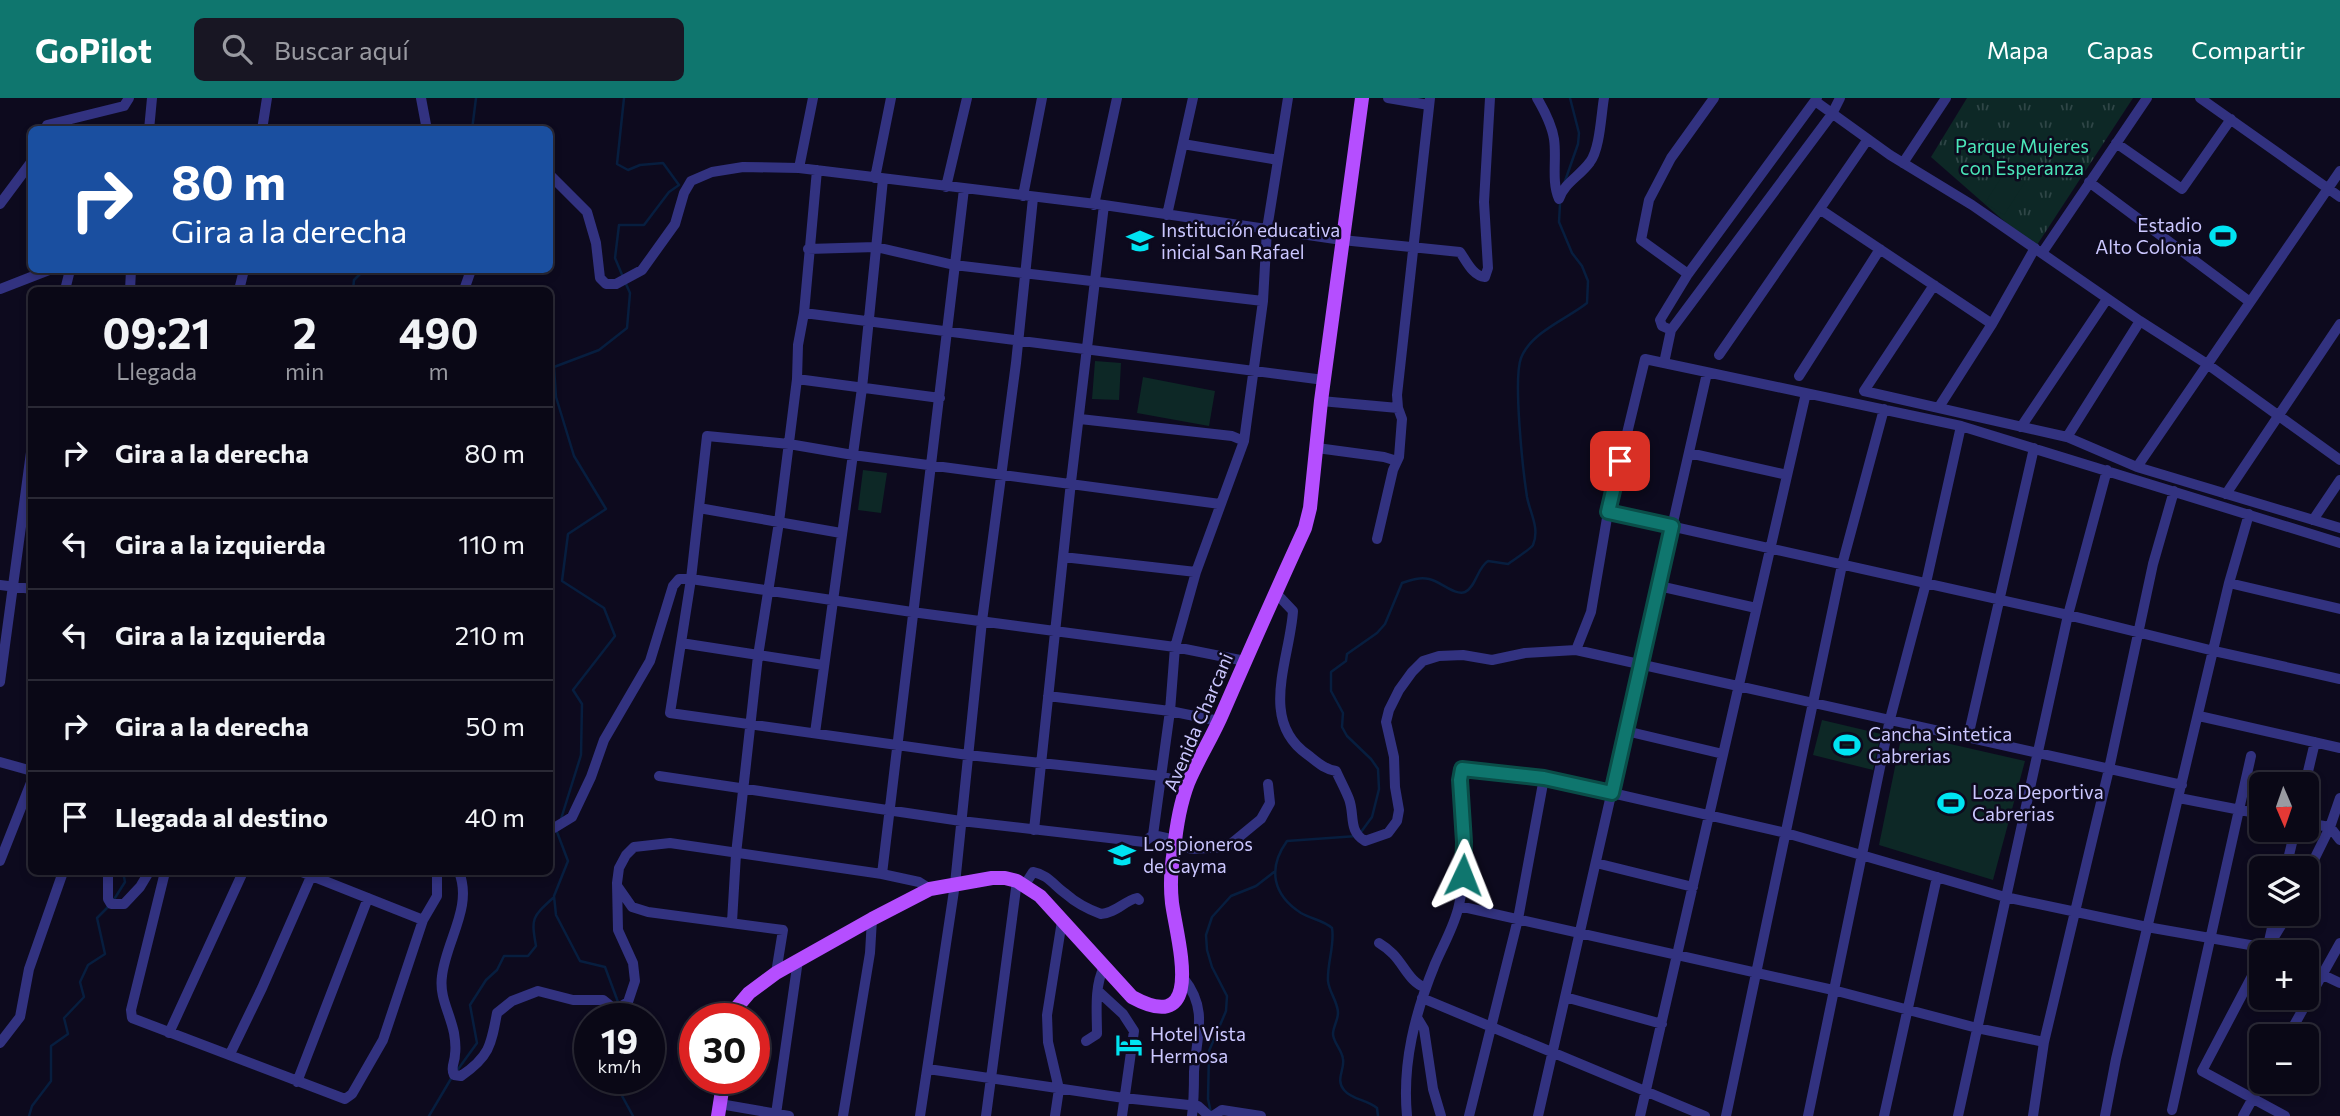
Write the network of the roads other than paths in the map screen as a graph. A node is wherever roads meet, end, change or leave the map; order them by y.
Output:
1 (129, 98) edge
2 (152, 98) edge
3 (267, 98) edge
4 (421, 98) edge
5 (813, 98) edge
6 (891, 98) edge
7 (967, 98) edge
8 (1042, 98) edge
9 (1117, 98) edge
10 (1193, 98) edge
11 (1288, 98) edge
12 (1362, 98) edge
13 (1388, 98) edge
14 (1490, 98) edge
15 (1537, 98) edge
16 (1545, 98) edge
17 (1604, 98) edge
18 (1714, 98) edge
19 (1840, 98) edge
20 (1946, 98) edge
21 (2147, 98) edge
22 (2200, 98) edge
23 (1816, 99) edge
24 (1430, 102) edge
25 (1832, 114) junction
26 (2231, 120) junction
27 (1549, 124) junction
28 (47, 126) edge
29 (149, 126) edge
30 (263, 126) edge
31 (426, 126) edge
32 (1868, 139) junction
33 (2116, 143) junction
34 (1183, 144) junction
35 (1278, 160) junction
36 (1903, 163) junction
37 (28, 166) edge
38 (799, 168) junction
39 (817, 170) junction
40 (2340, 171) edge
41 (553, 178) edge
42 (879, 178) junction
43 (2089, 182) junction
44 (553, 184) edge
45 (946, 187) junction
46 (2328, 188) junction
47 (964, 189) junction
48 (566, 190) junction
49 (1028, 197) junction
50 (2340, 197) edge
51 (0, 204) edge
52 (1099, 205) junction
53 (1821, 209) junction
54 (1167, 215) junction
55 (1267, 229) junction
56 (1342, 240) junction
57 (876, 247) junction
58 (808, 249) junction
59 (1415, 249) junction
60 (1881, 249) junction
61 (2038, 251) junction
62 (954, 265) junction
63 (1025, 272) junction
64 (41, 273) edge
65 (1688, 274) junction
66 (1095, 281) junction
67 (1934, 285) junction
68 (0, 289) edge
69 (2108, 299) junction
70 (1263, 301) junction
71 (2250, 302) junction
72 (804, 313) junction
73 (2140, 321) junction
74 (868, 323) junction
75 (1992, 324) junction
76 (2340, 324) edge
77 (1671, 330) junction
78 (948, 333) junction
79 (1018, 340) junction
80 (1087, 349) junction
81 (1719, 355) dead end
82 (1664, 363) junction
83 (2207, 364) junction
84 (1254, 370) junction
85 (1707, 373) junction
86 (1798, 376) dead end
87 (797, 379) junction
88 (1324, 380) junction
89 (862, 388) junction
90 (1806, 393) junction
91 (940, 398) junction
92 (1321, 401) junction
93 (1939, 407) junction
94 (1398, 408) junction
95 (1884, 410) junction
96 (2276, 416) junction
97 (1080, 419) junction
98 (1961, 426) junction
99 (2021, 427) junction
100 (2067, 437) junction
101 (1244, 441) junction
102 (789, 444) junction
103 (1317, 448) junction
104 (2034, 448) junction
105 (1689, 453) junction
106 (853, 455) junction
107 (2340, 460) edge
108 (1397, 461) junction
109 (932, 465) junction
110 (2137, 467) junction
111 (2106, 470) junction
112 (1001, 474) junction
113 (28, 475) edge
114 (1787, 475) junction
115 (2340, 480) edge
116 (1071, 482) junction
117 (2174, 491) junction
118 (2226, 494) junction
119 (1220, 504) junction
120 (699, 508) junction
121 (1608, 512) junction
122 (2249, 514) junction
123 (2313, 520) junction
124 (779, 522) junction
125 (1672, 526) junction
126 (2340, 528) edge
127 (841, 533) junction
128 (1377, 539) dead end
129 (2340, 543) edge
130 (1770, 549) junction
131 (1063, 557) junction
132 (1842, 565) junction
133 (1196, 572) junction
134 (691, 579) junction
135 (1926, 583) junction
136 (2229, 583) junction
137 (0, 585) edge
138 (1659, 586) junction
139 (13, 587) junction
140 (28, 589) edge
141 (767, 591) junction
142 (1275, 592) junction
143 (832, 598) junction
144 (1998, 599) junction
145 (1756, 608) junction
146 (2340, 609) edge
147 (912, 612) junction
148 (2068, 615) junction
149 (982, 621) junction
150 (1055, 630) junction
151 (2140, 632) junction
152 (681, 643) junction
153 (1175, 647) junction
154 (1576, 650) junction
155 (2214, 652) junction
156 (758, 656) junction
157 (1245, 661) junction
158 (1641, 664) junction
159 (823, 665) junction
160 (2340, 679) edge
161 (0, 682) edge
162 (1739, 686) junction
163 (1048, 696) junction
164 (1814, 702) junction
165 (1170, 711) junction
166 (2199, 716) junction
167 (1890, 719) junction
168 (1219, 721) junction
169 (750, 723) junction
170 (1626, 731) junction
171 (815, 733) junction
172 (1968, 737) junction
173 (2315, 742) junction
174 (897, 746) junction
175 (2340, 748) edge
176 (2039, 753) junction
177 (1723, 754) junction
178 (968, 755) junction
179 (2250, 756) dead end
180 (0, 762) edge
181 (1041, 763) junction
182 (2109, 769) junction
183 (28, 770) edge
184 (2308, 772) edge
185 (659, 776) dead end
186 (1161, 776) junction
187 (1544, 778) junction
188 (1188, 784) junction
189 (1268, 784) dead end
190 (2182, 785) junction
191 (744, 789) junction
192 (28, 790) edge
193 (1612, 793) junction
194 (2179, 798) junction
195 (2340, 798) edge
196 (2238, 809) junction
197 (890, 810) junction
198 (2249, 811) edge
199 (1709, 816) junction
200 (961, 821) junction
201 (2319, 825) edge
202 (2330, 827) junction
203 (553, 828) edge
204 (1034, 830) junction
205 (1786, 832) junction
206 (1153, 835) junction
207 (1175, 840) junction
208 (2340, 840) edge
209 (736, 854) junction
210 (1863, 854) junction
211 (2316, 856) edge
212 (0, 861) edge
213 (1596, 863) junction
214 (882, 874) junction
215 (62, 875) edge
216 (108, 875) edge
217 (147, 875) edge
218 (164, 875) edge
219 (242, 875) edge
220 (308, 875) edge
221 (314, 875) edge
222 (437, 875) edge
223 (460, 875) edge
224 (1937, 877) junction
225 (955, 884) junction
226 (1021, 884) junction
227 (617, 886) junction
228 (1693, 887) junction
229 (930, 889) junction
230 (1066, 894) junction
231 (2005, 897) junction
232 (368, 898) junction
233 (1139, 900) dead end
234 (1046, 904) junction
235 (1459, 906) junction
236 (2074, 912) junction
237 (872, 919) junction
238 (1518, 919) junction
239 (423, 920) junction
240 (1062, 921) junction
241 (732, 922) junction
242 (2147, 927) junction
243 (1580, 933) junction
244 (2209, 938) junction
245 (1379, 943) dead end
246 (2340, 943) edge
247 (2249, 947) edge
248 (1677, 955) junction
249 (798, 960) junction
250 (1104, 967) junction
251 (776, 973) junction
252 (1756, 973) junction
253 (2319, 973) edge
254 (2322, 974) junction
255 (1184, 979) junction
256 (2249, 983) edge
257 (2340, 984) edge
258 (1833, 990) junction
259 (1098, 991) junction
260 (1424, 993) junction
261 (1565, 997) junction
262 (741, 1003) edge
263 (1908, 1008) junction
264 (1418, 1018) junction
265 (1661, 1024) junction
266 (2295, 1024) edge
267 (1492, 1027) junction
268 (1977, 1028) junction
269 (170, 1033) junction
270 (1086, 1041) dead end
271 (2044, 1042) junction
272 (0, 1043) edge
273 (1553, 1053) junction
274 (230, 1054) junction
275 (928, 1069) junction
276 (990, 1078) junction
277 (297, 1082) junction
278 (1059, 1088) junction
279 (1646, 1091) junction
280 (2255, 1094) edge
281 (2253, 1097) junction
282 (1124, 1098) junction
283 (719, 1110) edge
284 (2172, 1110) dead end
285 (1193, 1111) edge
286 (776, 1114) junction
287 (1249, 1115) edge
288 (789, 1116) edge
289 (843, 1116) edge
290 (920, 1116) edge
291 (986, 1116) edge
292 (1055, 1116) edge
293 (1122, 1116) edge
294 (1211, 1116) edge
295 (1261, 1116) edge
296 (1407, 1116) edge
297 (1441, 1116) edge
298 (1469, 1116) edge
299 (1538, 1116) edge
300 (1640, 1116) edge
301 (1705, 1116) edge
302 (1726, 1116) edge
303 (1808, 1116) edge
304 (1884, 1116) edge
305 (1958, 1116) edge
306 (2033, 1116) edge
307 (2105, 1116) edge
308 (2243, 1116) edge
309 (2285, 1116) edge

1 - 28 street
2 - 29 street
3 - 30 street
4 - 31 street
5 - 38 street
6 - 42 street
7 - 45 street
8 - 49 street
9 - 52 street
10 - 34 street
11 - 35 street
12 - 56 main road, Avenida Charcani
13 - 24 street
14 - 59 street
15 - 27 street
16 - 27 street
17 - 27 street
18 - 65 street
19 - 25 street
20 - 36 street
21 - 33 street
22 - 26 street
23 - 25 street
23 - 65 street
24 - 59 street
25 - 32 street
25 - 77 street
26 - 33 street
26 - 46 street
32 - 36 street
32 - 53 street
33 - 43 street
34 - 35 street
34 - 54 street
35 - 55 street
36 - 61 street
37 - 51 street
38 - 39 street
38 - 48 street
39 - 42 street
39 - 58 street
40 - 46 street
41 - 48 street
42 - 45 street
42 - 57 street
43 - 61 street
43 - 71 street
44 - 48 street
45 - 47 street
46 - 50 street
46 - 71 street
47 - 49 street
47 - 62 street
49 - 52 street
49 - 63 street
52 - 54 street
52 - 66 street
53 - 60 street
53 - 81 street
54 - 55 street
55 - 56 street
55 - 70 street
56 - 59 street
56 - 88 main road, Avenida Charcani
57 - 58 street
57 - 62 street
57 - 74 street
58 - 72 street
59 - 94 street
60 - 67 street
60 - 86 street
61 - 69 street
61 - 75 street
62 - 63 street
62 - 78 street
63 - 66 street
63 - 79 street
64 - 68 street
65 - 77 street
66 - 70 street
66 - 80 street
67 - 75 street
67 - 93 street
69 - 73 street
69 - 99 street
70 - 84 street
71 - 83 street
72 - 74 street
72 - 87 street
73 - 83 street
73 - 100 street
74 - 78 street
74 - 89 street
75 - 93 street
76 - 96 street
77 - 82 street
78 - 79 street
78 - 91 street
79 - 80 street
79 - 112 street
80 - 84 street
80 - 97 street
82 - 85 street
82 - 121 street
83 - 96 street
83 - 110 street
84 - 88 street
84 - 101 street
85 - 90 street
85 - 105 street
87 - 89 street
87 - 102 street
88 - 92 main road, Avenida Charcani
89 - 91 street
89 - 106 street
90 - 95 street
90 - 114 street
91 - 109 street
92 - 94 street
92 - 103 main road, Avenida Charcani
93 - 99 street
94 - 108 street
95 - 98 street
95 - 132 street
96 - 107 street
96 - 118 street
97 - 101 street
97 - 116 street
98 - 104 street
98 - 135 street
99 - 100 street
100 - 110 street
101 - 119 street
102 - 106 street
102 - 120 street
102 - 124 street
103 - 108 street
103 - 142 main road, Avenida Charcani
104 - 111 street
104 - 144 street
105 - 114 street
105 - 125 street
106 - 109 street
106 - 127 street
108 - 128 street
109 - 112 street
109 - 147 street
110 - 118 street
111 - 117 street
111 - 148 street
112 - 116 street
112 - 149 street
113 - 139 street
114 - 130 street
115 - 123 street
116 - 119 street
116 - 131 street
117 - 122 street
117 - 151 street
118 - 123 street
119 - 133 street
120 - 124 street
120 - 134 street
121 - 125 street
121 - 154 street
122 - 129 street
122 - 136 street
123 - 126 street
124 - 127 street
124 - 141 street
125 - 130 street
125 - 138 street
127 - 143 street
130 - 132 street
130 - 145 street
131 - 133 street
131 - 150 street
132 - 135 street
132 - 164 street
133 - 153 street
134 - 141 street
134 - 152 street
134 - 203 street
135 - 144 street
135 - 167 street
136 - 146 street
136 - 155 street
137 - 139 street
138 - 145 street
138 - 158 street
139 - 140 street
139 - 161 street
141 - 143 street
141 - 156 street
142 - 154 street
142 - 157 main road, Avenida Charcani
143 - 147 street
143 - 159 street
144 - 148 street
144 - 172 street
145 - 162 street
147 - 149 street
147 - 174 street
148 - 151 street
148 - 176 street
149 - 150 street
149 - 178 street
150 - 153 street
150 - 163 street
151 - 155 street
151 - 182 street
152 - 156 street
152 - 169 street
153 - 157 street
153 - 165 street
154 - 158 street
155 - 160 street
155 - 166 street
156 - 159 street
156 - 169 street
157 - 168 main road, Avenida Charcani
158 - 162 street
158 - 170 street
159 - 171 street
162 - 164 street
162 - 177 street
163 - 165 street
163 - 181 street
164 - 167 street
164 - 205 street
165 - 168 street
165 - 186 street
166 - 173 street
166 - 190 street
167 - 172 street
167 - 210 street
168 - 188 main road, Avenida Charcani
169 - 171 street
169 - 191 street
170 - 177 street
170 - 193 street
171 - 174 street
172 - 176 street
173 - 175 street
173 - 184 street
174 - 178 street
174 - 197 street
176 - 182 street
176 - 231 street
177 - 199 street
178 - 181 street
178 - 200 street
179 - 196 street
180 - 183 street
181 - 186 street
181 - 204 street
182 - 190 street
182 - 236 street
185 - 191 street
186 - 188 street
186 - 206 street
187 - 193 street
187 - 235 street
187 - 238 street
188 - 207 main road, Avenida Charcani
189 - 207 street
190 - 194 street
191 - 197 street
191 - 209 street
192 - 212 street
193 - 199 street
193 - 213 street
194 - 196 street
194 - 242 street
195 - 202 street
196 - 198 street
196 - 244 street
197 - 200 street
197 - 214 street
199 - 205 street
199 - 228 street
200 - 204 street
200 - 225 street
201 - 202 street
202 - 208 street
202 - 211 street
204 - 206 street
205 - 210 street
205 - 252 street
206 - 207 street
207 - 255 main road, Avenida Charcani
209 - 214 street
209 - 227 street
209 - 241 street
210 - 224 street
210 - 258 street
213 - 228 street
213 - 243 street
214 - 229 street
215 - 272 street
216 - 217 street
218 - 269 street
219 - 269 street
220 - 274 street
221 - 232 street
222 - 239 street
223 - 227 street
224 - 231 street
224 - 263 street
225 - 226 main road
225 - 229 main road
225 - 275 street
226 - 230 street
226 - 234 main road
226 - 276 street
227 - 241 street
228 - 248 street
229 - 237 main road
230 - 233 street
230 - 234 street
231 - 236 street
231 - 268 street
232 - 239 street
232 - 277 street
234 - 240 main road
235 - 238 street
235 - 260 street
236 - 242 street
236 - 271 street
237 - 249 main road
237 - 289 street
238 - 243 street
238 - 267 street
239 - 277 street
240 - 250 main road
240 - 278 street
241 - 251 street
242 - 244 street
242 - 307 street
243 - 248 street
243 - 261 street
244 - 247 street
244 - 284 street
245 - 260 street
246 - 254 street
248 - 252 street
248 - 265 street
249 - 251 main road
249 - 286 street
250 - 255 main road
250 - 259 street
251 - 262 main road
252 - 258 street
252 - 302 street
253 - 254 street
254 - 257 street
254 - 266 street
255 - 285 street
256 - 281 street
258 - 263 street
258 - 303 street
259 - 270 street
259 - 282 street
260 - 264 street
260 - 267 street
261 - 265 street
261 - 273 street
263 - 268 street
263 - 304 street
264 - 296 street
264 - 297 street
265 - 279 street
267 - 273 street
267 - 298 street
268 - 271 street
268 - 305 street
269 - 274 street
271 - 306 street
273 - 279 street
273 - 299 street
274 - 277 street
275 - 276 street
275 - 290 street
276 - 278 street
276 - 291 street
278 - 282 street
278 - 292 street
279 - 300 street
279 - 301 street
280 - 281 street
281 - 308 street
281 - 309 street
282 - 285 street
282 - 293 street
283 - 286 street
285 - 294 street
286 - 288 street
287 - 294 street
287 - 295 street

